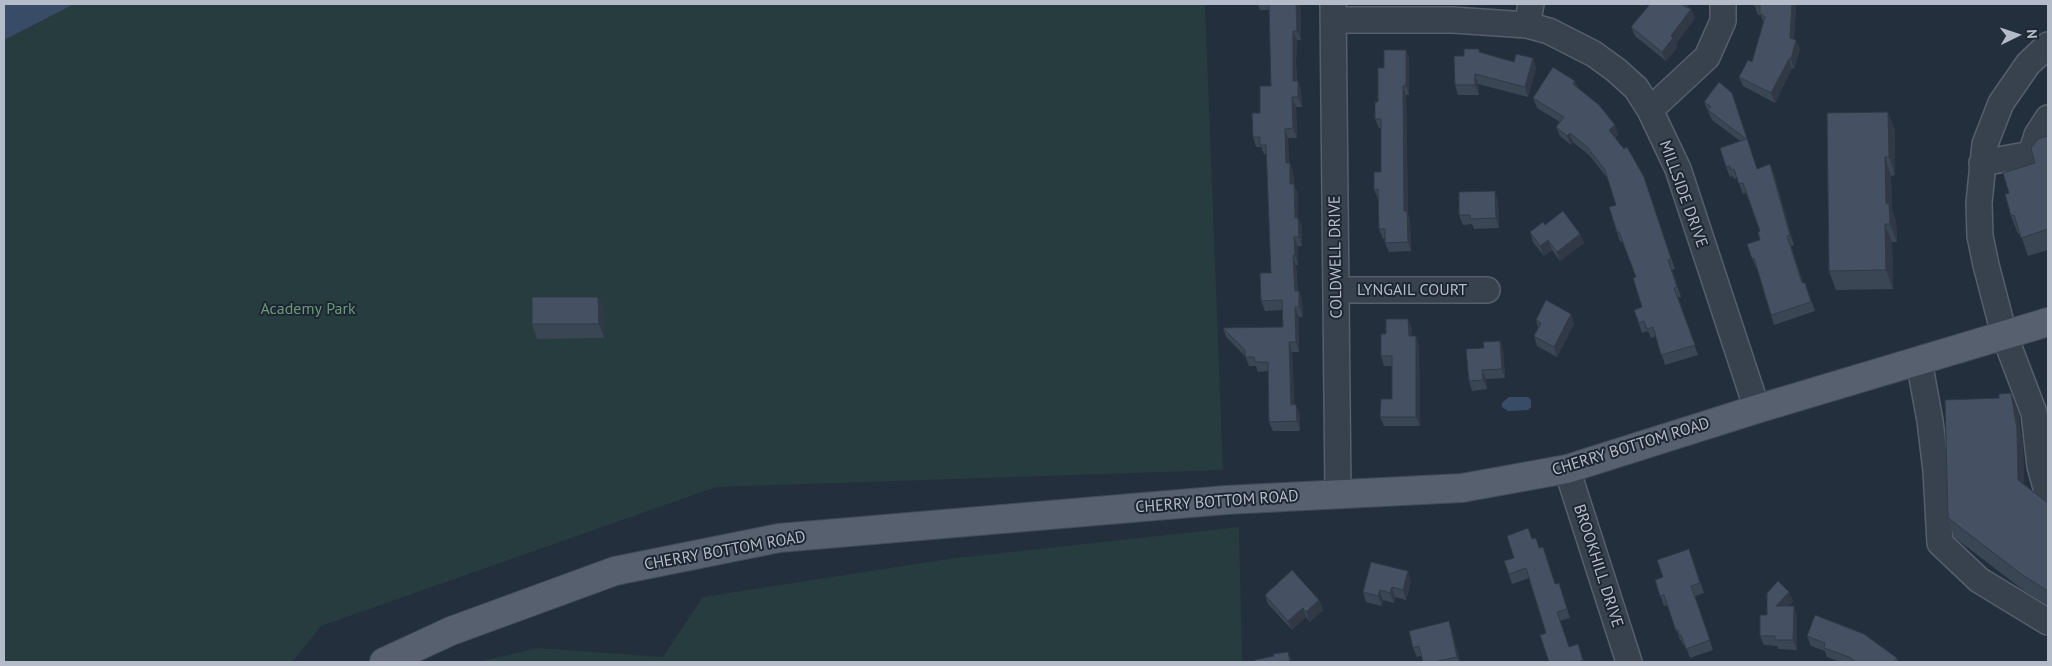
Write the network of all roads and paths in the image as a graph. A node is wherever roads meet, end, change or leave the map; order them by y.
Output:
1 (1723, 4) edge
2 (1334, 12) edge
3 (1529, 15) edge
4 (2048, 45) edge
5 (1650, 110) junction
6 (2048, 118) edge
7 (2040, 152) edge
8 (1982, 163) junction
9 (1337, 290) junction
10 (1487, 290) dead end
11 (2048, 322) edge
12 (2004, 334) junction
13 (1919, 361) junction
14 (1757, 409) junction
15 (2041, 417) edge
16 (1567, 470) junction
17 (1338, 494) junction
18 (2048, 495) edge
19 (2048, 622) edge
20 (384, 662) edge
21 (1629, 662) edge

1 - 5 street
2 - 3 street, MILLSIDE DRIVE
2 - 9 street, COLDWELL DRIVE
3 - 5 street, MILLSIDE DRIVE
4 - 8 street
5 - 14 street, MILLSIDE DRIVE
6 - 7 street
7 - 8 street
8 - 12 street
9 - 10 street, LYNGAIL COURT
9 - 17 street, COLDWELL DRIVE
11 - 12 main road, CHERRY BOTTOM ROAD
12 - 13 main road, CHERRY BOTTOM ROAD
12 - 15 street
13 - 14 main road, CHERRY BOTTOM ROAD
13 - 19 street
14 - 16 main road, CHERRY BOTTOM ROAD
15 - 18 street
16 - 17 main road, CHERRY BOTTOM ROAD
16 - 21 street, BROOKHILL DRIVE
17 - 20 main road, CHERRY BOTTOM ROAD

